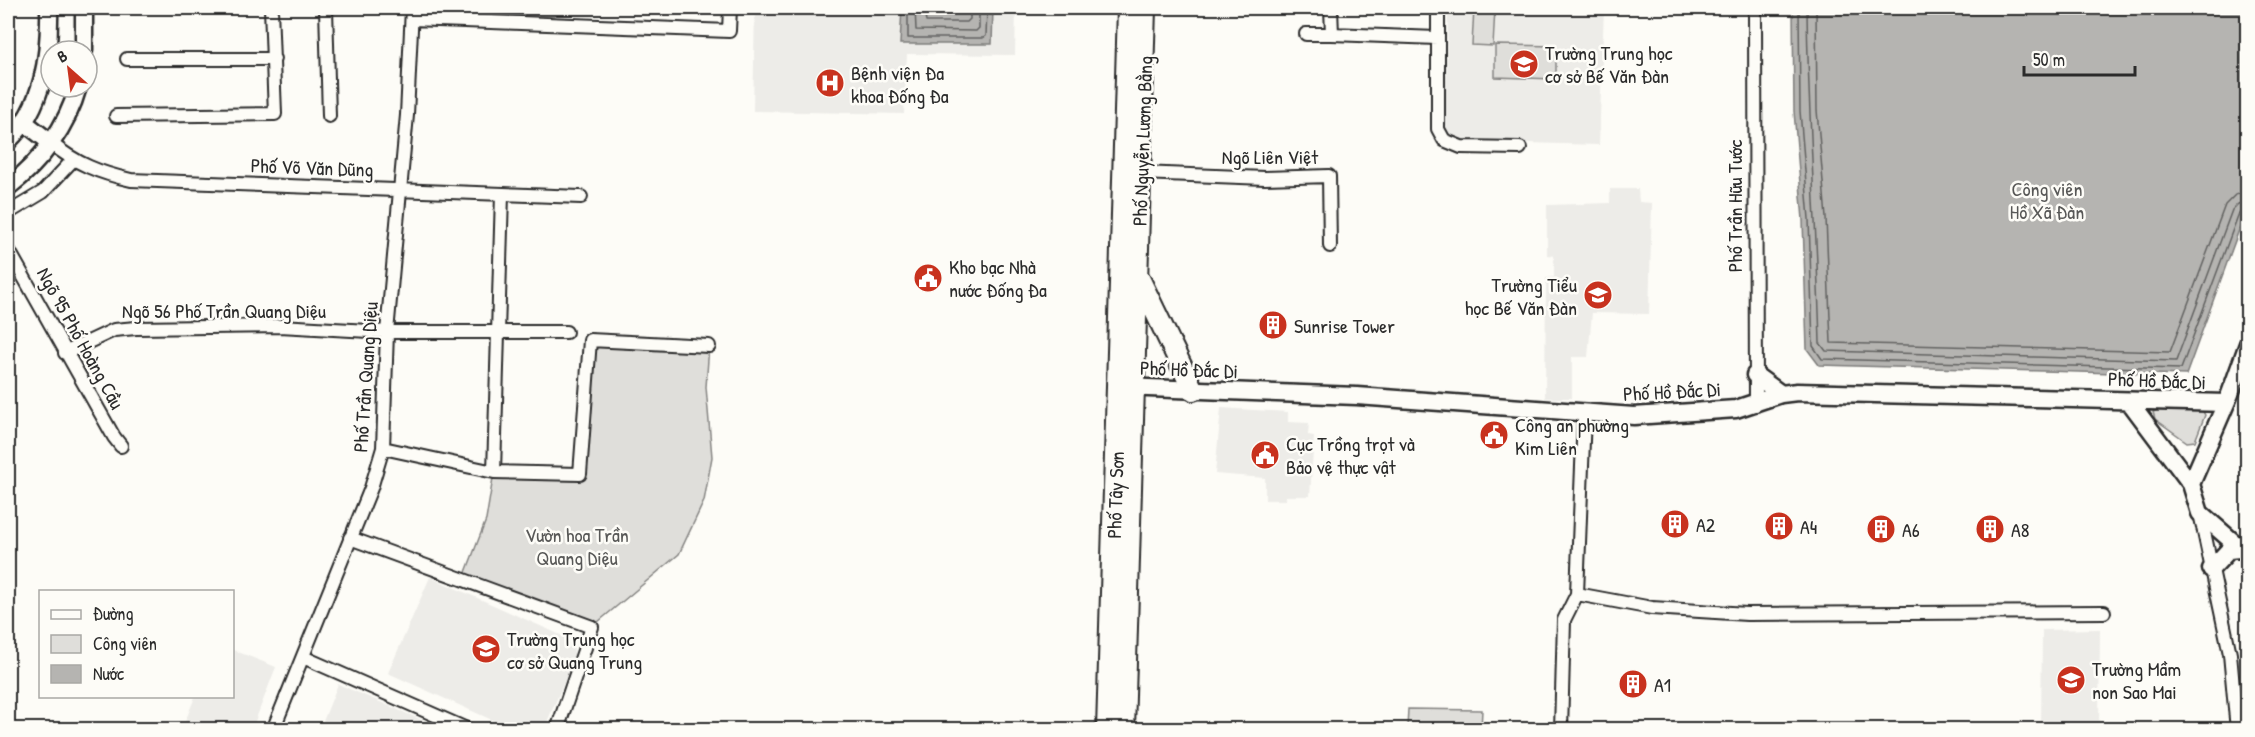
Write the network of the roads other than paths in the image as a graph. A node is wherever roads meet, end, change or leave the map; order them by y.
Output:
1 (49, 8) edge
2 (84, 8) edge
3 (272, 8) edge
4 (326, 8) edge
5 (730, 8) edge
6 (1128, 8) edge
7 (1145, 8) edge
8 (1332, 8) edge
9 (1438, 8) edge
10 (1755, 8) edge
11 (412, 13) edge
12 (1306, 34) dead end
13 (1332, 34) junction
14 (1437, 38) junction
15 (84, 39) edge
16 (127, 59) dead end
17 (274, 59) junction
18 (72, 99) edge
19 (116, 116) dead end
20 (329, 116) dead end
21 (24, 122) junction
22 (8, 141) edge
23 (51, 143) junction
24 (1520, 148) dead end
25 (72, 160) junction
26 (1141, 173) junction
27 (8, 187) edge
28 (400, 191) junction
29 (502, 194) junction
30 (582, 197) dead end
31 (8, 213) edge
32 (1330, 246) dead end
33 (8, 249) edge
34 (1121, 261) joint
35 (1138, 276) junction
36 (387, 332) junction
37 (566, 333) dead end
38 (499, 334) junction
39 (2247, 344) edge
40 (709, 346) dead end
41 (65, 353) junction
42 (1755, 375) junction
43 (1126, 387) junction
44 (1193, 390) junction
45 (1781, 394) junction
46 (2129, 401) junction
47 (2226, 403) junction
48 (1756, 405) junction
49 (1584, 415) junction
50 (121, 446) dead end
51 (383, 448) junction
52 (494, 472) junction
53 (2191, 484) junction
54 (2200, 513) junction
55 (350, 538) junction
56 (2243, 552) edge
57 (2211, 569) junction
58 (1577, 594) junction
59 (2104, 612) dead end
60 (303, 657) junction
61 (273, 729) edge
62 (469, 729) edge
63 (557, 729) edge
64 (1107, 729) edge
65 (1124, 729) edge
66 (1561, 729) edge
67 (2237, 729) edge

1 - 21 street
2 - 15 street
3 - 17 street
4 - 20 street
5 - 11 street
6 - 34 main road, Phố Nguyễn Lương Bằng
7 - 26 main road, Phố Nguyễn Lương Bằng
8 - 13 street
9 - 14 street
10 - 42 street, Phố Trần Hữu Tước
11 - 28 street, Phố Trần Quang Diệu
12 - 13 street
13 - 14 street
14 - 24 street
16 - 17 street
17 - 19 street
18 - 23 street
21 - 22 street
21 - 23 street
23 - 25 street, Phố Võ Văn Dũng
23 - 27 street
25 - 28 street, Phố Võ Văn Dũng
25 - 31 street
26 - 32 street, Ngõ Liên Việt
26 - 35 main road, Phố Nguyễn Lương Bằng
28 - 29 street, Phố Võ Văn Dũng
28 - 36 street, Phố Trần Quang Diệu
29 - 30 street, Phố Võ Văn Dũng
29 - 38 street
33 - 41 street, Ngõ 95 Phố Hoàng Cầu
34 - 43 main road, Phố Tây Sơn
35 - 43 main road, Phố Tây Sơn
35 - 44 main road
36 - 38 street, Ngõ 56 Phố Trần Quang Diệu
36 - 41 street, Ngõ 56 Phố Trần Quang Diệu
36 - 51 street, Phố Trần Quang Diệu
37 - 38 street, Ngõ 56 Phố Trần Quang Diệu
38 - 52 street
39 - 47 street
40 - 52 street
41 - 50 street, Ngõ 95 Phố Hoàng Cầu
42 - 45 street
42 - 48 street, Phố Trần Hữu Tước
43 - 44 street, Phố Hồ Đắc Di
43 - 64 main road, Phố Tây Sơn
43 - 65 main road, Phố Tây Sơn
44 - 49 street, Phố Hồ Đắc Di
45 - 46 street, Phố Hồ Đắc Di
45 - 48 street, Phố Hồ Đắc Di
46 - 47 street, Phố Hồ Đắc Di
46 - 53 street
47 - 53 street
48 - 49 street, Phố Hồ Đắc Di
49 - 58 street
51 - 52 street
51 - 55 street, Phố Trần Quang Diệu
53 - 54 street
54 - 56 street
54 - 57 street
55 - 60 street, Phố Trần Quang Diệu
55 - 63 street
56 - 57 street
57 - 67 street
58 - 59 street
58 - 66 street
60 - 61 street, Phố Trần Quang Diệu
60 - 62 street

